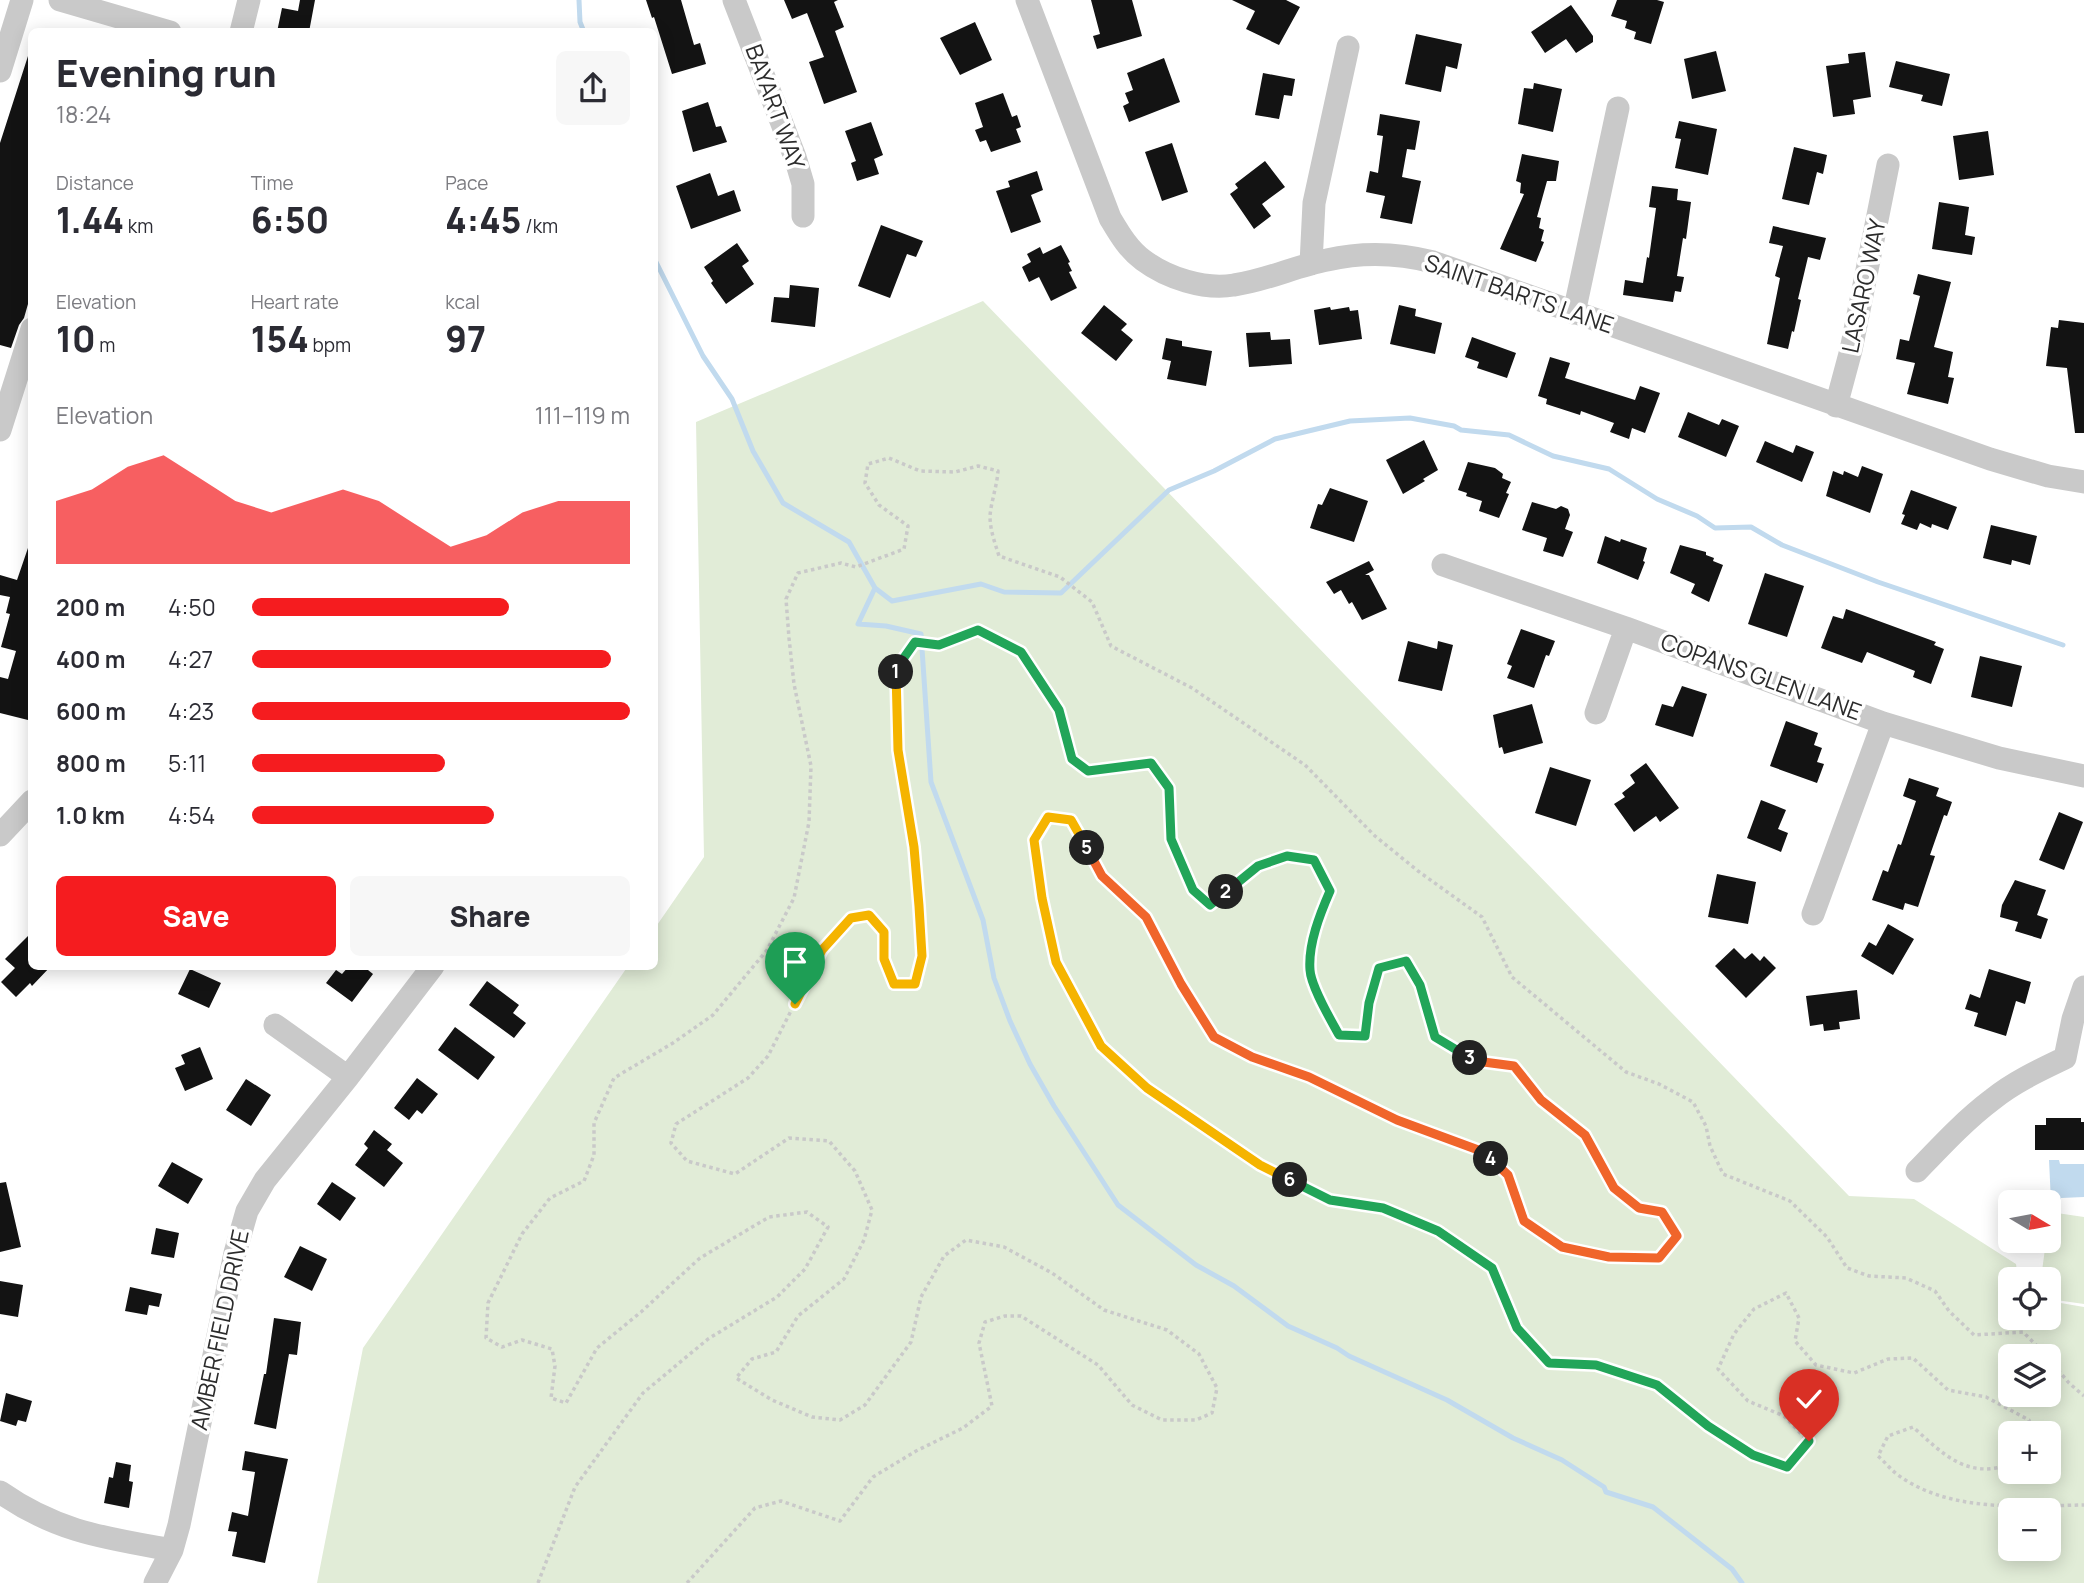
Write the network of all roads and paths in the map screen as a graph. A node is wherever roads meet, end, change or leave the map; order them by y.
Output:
1 (22, 0) edge
2 (60, 0) edge
3 (249, 0) edge
4 (734, 0) edge
5 (1027, 0) edge
6 (128, 17) edge
7 (159, 28) edge
8 (243, 28) edge
9 (1349, 47) dead end
10 (0, 71) edge
11 (1618, 108) dead end
12 (1888, 165) dead end
13 (803, 216) dead end
14 (1311, 264) junction
15 (1574, 313) junction
16 (28, 342) edge
17 (15, 386) edge
18 (1836, 406) junction
19 (0, 430) edge
20 (2084, 482) edge
21 (1443, 565) dead end
22 (1626, 628) junction
23 (1595, 713) dead end
24 (1883, 723) junction
25 (2084, 776) edge
26 (28, 805) edge
27 (0, 835) edge
28 (1813, 914) dead end
29 (430, 970) edge
30 (2084, 987) edge
31 (275, 1024) dead end
32 (348, 1077) junction
33 (1917, 1171) dead end
34 (2035, 1344) edge
35 (2061, 1374) edge
36 (2084, 1396) edge
37 (2029, 1421) edge
38 (1998, 1467) edge
39 (0, 1492) edge
40 (2084, 1505) edge
41 (172, 1550) junction
42 (155, 1583) edge
43 (538, 1583) edge
44 (687, 1583) edge

1 - 10 street
2 - 6 street
3 - 8 street
4 - 13 street, BAYART WAY
5 - 14 street, SAINT BARTS LANE
6 - 7 street
9 - 14 street
11 - 15 street
12 - 18 street, LASARO WAY
14 - 15 street, SAINT BARTS LANE
15 - 18 street, SAINT BARTS LANE
16 - 17 street
17 - 19 street
18 - 20 street, SAINT BARTS LANE
21 - 22 street, COPANS GLEN LANE
22 - 23 street
22 - 24 street, COPANS GLEN LANE
24 - 25 street, COPANS GLEN LANE
24 - 28 street
26 - 27 street
29 - 32 street, AMBER FIELD DRIVE
30 - 33 street
31 - 32 street
32 - 41 street, AMBER FIELD DRIVE
34 - 43 path
35 - 36 path
37 - 44 path
38 - 40 path
39 - 41 street
41 - 42 street, AMBER FIELD DRIVE

